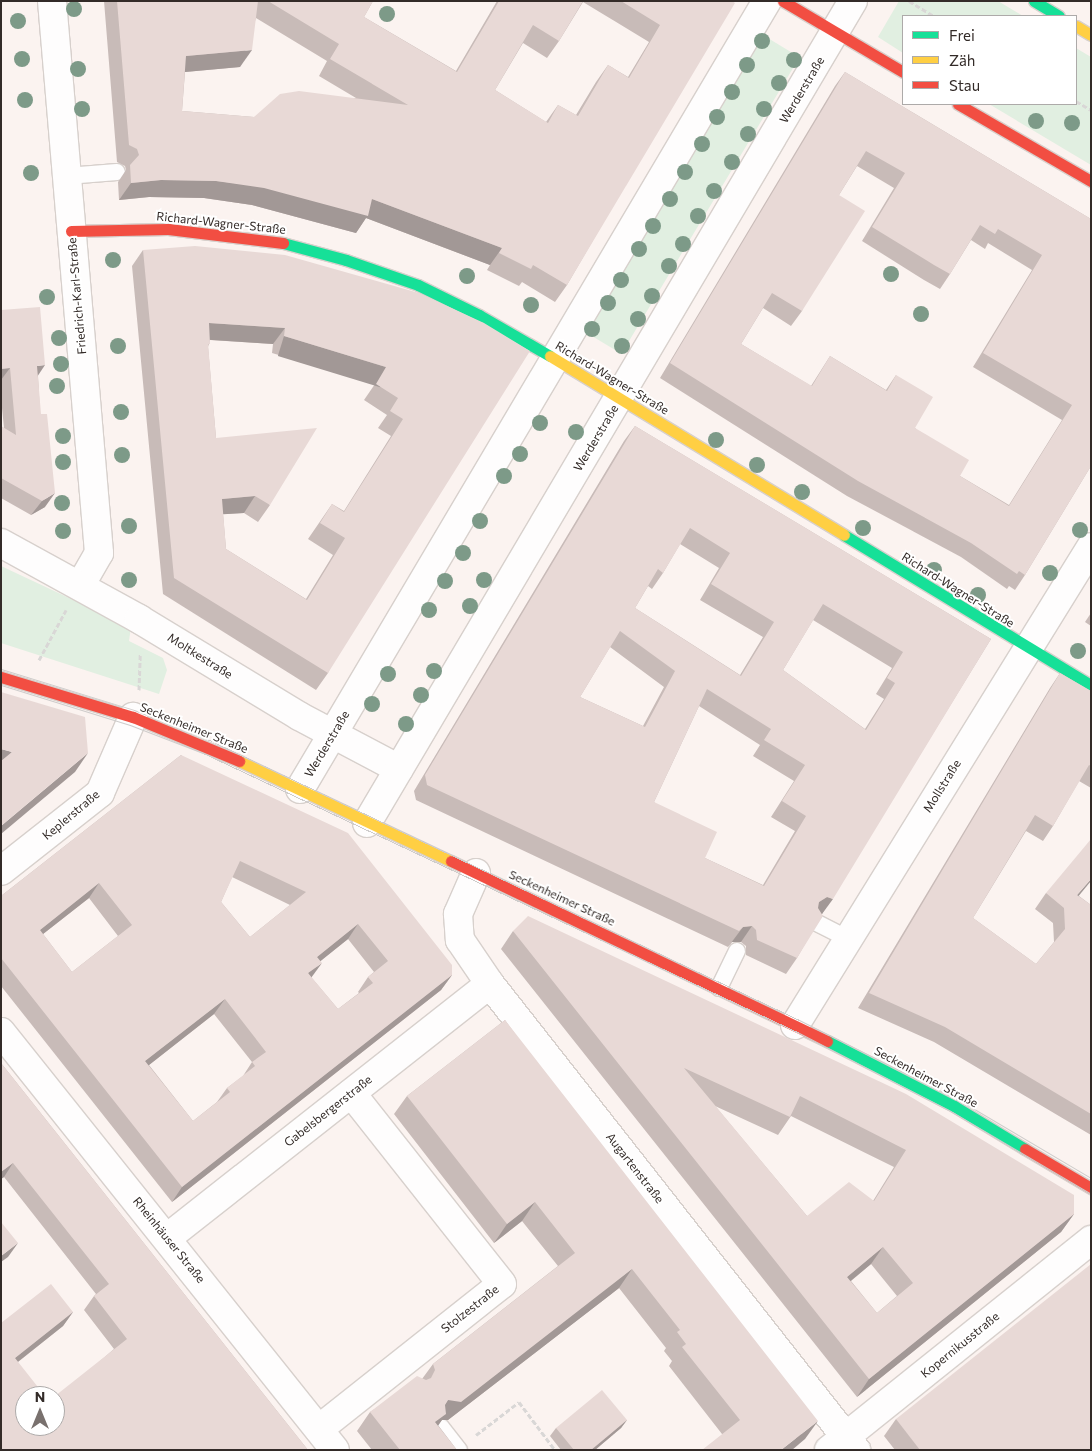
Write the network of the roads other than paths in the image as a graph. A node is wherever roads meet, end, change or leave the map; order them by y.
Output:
1 (52, 1) edge
2 (767, 1) edge
3 (784, 1) edge
4 (853, 1) edge
5 (1034, 1) edge
6 (1057, 15) edge
7 (1077, 27) edge
8 (836, 33) junction
9 (1091, 35) edge
10 (902, 71) edge
11 (960, 105) edge
12 (117, 172) dead end
13 (67, 176) junction
14 (1091, 181) edge
15 (71, 232) junction
16 (555, 359) junction
17 (620, 398) junction
18 (1, 543) edge
19 (1091, 547) edge
20 (80, 586) junction
21 (1028, 649) junction
22 (1, 677) edge
23 (1091, 685) edge
24 (132, 717) junction
25 (333, 734) junction
26 (399, 770) junction
27 (300, 789) junction
28 (367, 823) junction
29 (1, 871) edge
30 (476, 872) junction
31 (817, 923) edge
32 (847, 938) junction
33 (736, 951) edge
34 (490, 984) junction
35 (719, 988) junction
36 (795, 1025) junction
37 (1, 1032) edge
38 (351, 1093) junction
39 (1091, 1188) edge
40 (167, 1238) junction
41 (1091, 1240) edge
42 (440, 1426) edge
43 (327, 1439) edge
44 (843, 1445) edge
45 (458, 1450) edge

1 - 13 street, Friedrich-Karl-Straße
2 - 16 street, Werderstraße
3 - 8 street
4 - 8 street, Werderstraße
5 - 6 street
7 - 9 street
8 - 10 street
8 - 17 street, Werderstraße
11 - 14 street
12 - 13 lane
13 - 15 street, Friedrich-Karl-Straße
15 - 16 street, Richard-Wagner-Straße
15 - 20 street, Friedrich-Karl-Straße
16 - 17 street, Richard-Wagner-Straße
16 - 25 street, Werderstraße
17 - 21 street, Richard-Wagner-Straße
17 - 26 street, Werderstraße
18 - 20 street, Moltkestraße
19 - 21 street, Mollstraße
20 - 25 street, Moltkestraße
21 - 23 street, Richard-Wagner-Straße
21 - 32 street, Mollstraße
22 - 24 street, Seckenheimer Straße
24 - 27 street, Seckenheimer Straße
24 - 29 street, Keplerstraße
25 - 26 street, Moltkestraße
25 - 27 street, Werderstraße
26 - 28 street, Werderstraße
27 - 28 street, Seckenheimer Straße
28 - 30 street, Seckenheimer Straße
30 - 34 street, Augartenstraße
30 - 35 street, Seckenheimer Straße
31 - 32 lane
32 - 36 street, Mollstraße
33 - 35 lane
34 - 38 street, Gabelsbergerstraße
34 - 44 street, Augartenstraße
35 - 36 street, Seckenheimer Straße
36 - 39 street, Seckenheimer Straße
37 - 40 street, Rheinhäuser Straße
38 - 40 street, Gabelsbergerstraße
38 - 43 street, Stolzestraße
40 - 43 street, Rheinhäuser Straße
41 - 44 street, Kopernikusstraße
42 - 45 lane

